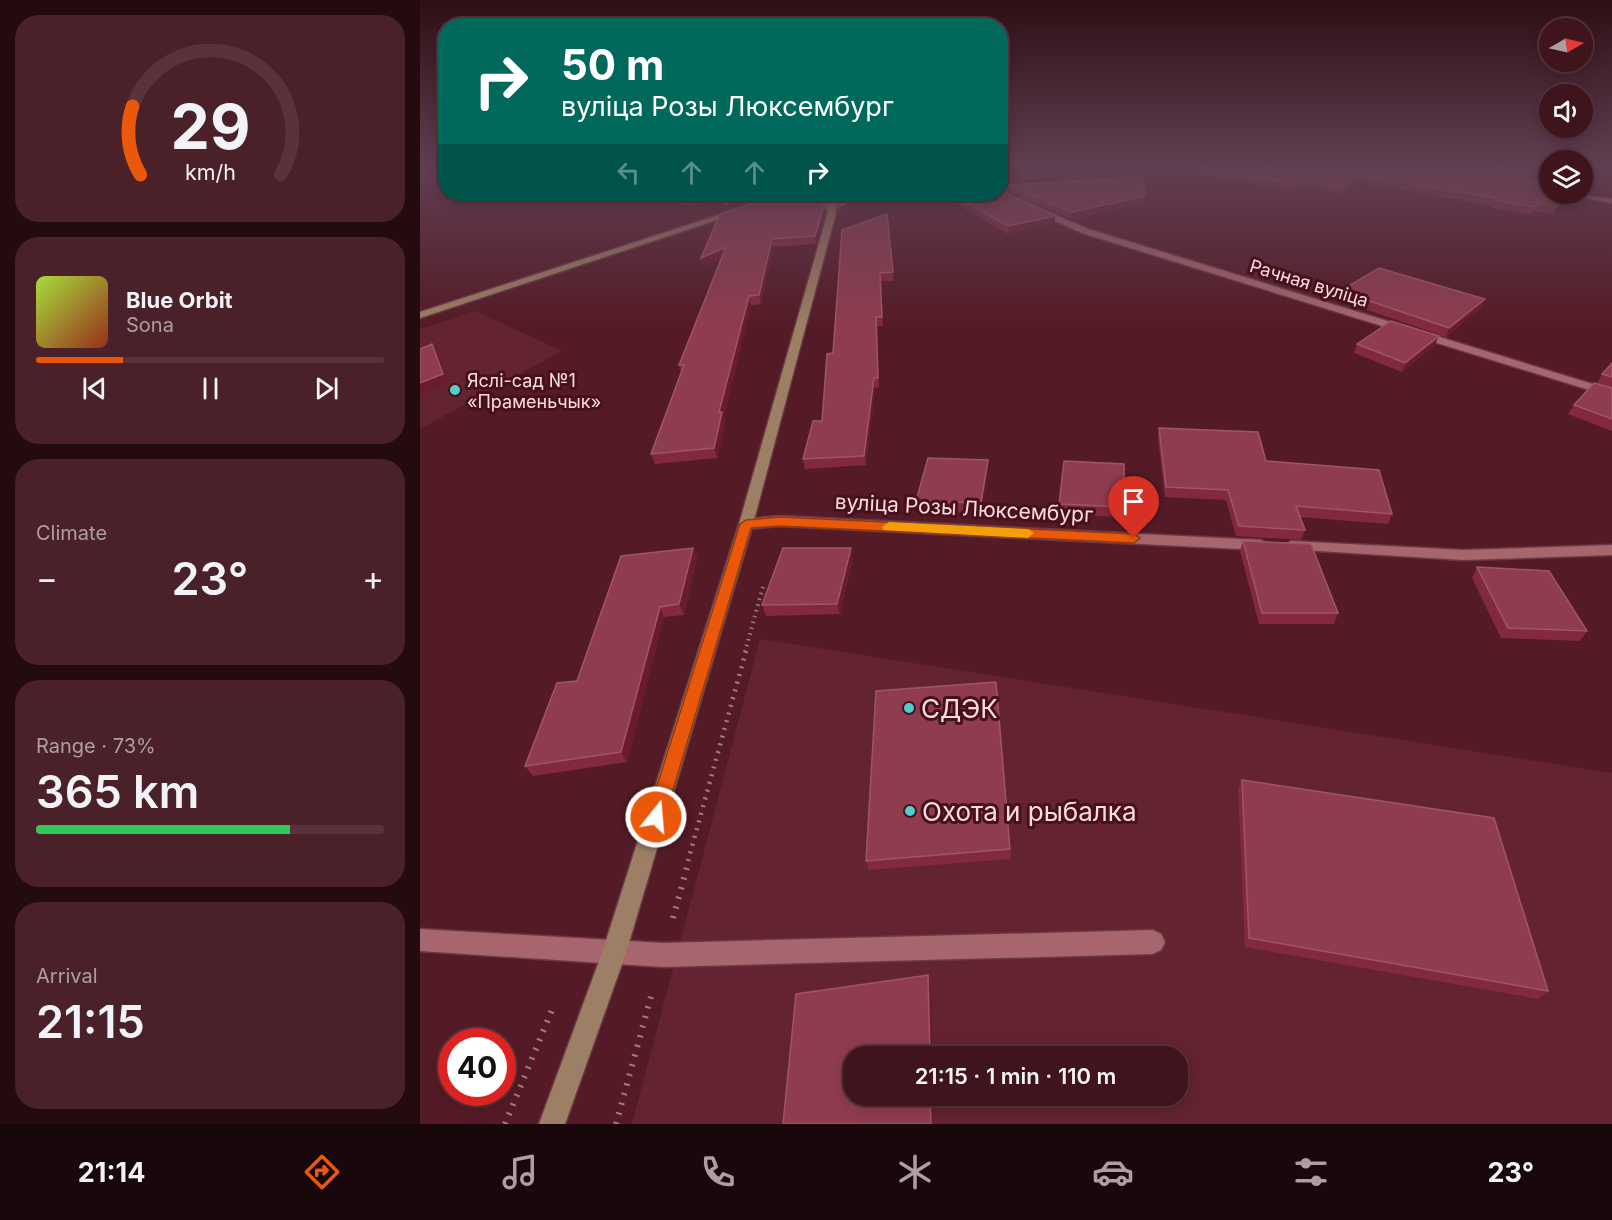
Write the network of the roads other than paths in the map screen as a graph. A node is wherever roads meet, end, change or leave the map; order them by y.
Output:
1 (713, 219) edge
2 (829, 219) edge
3 (1059, 219) edge
4 (420, 315) edge
5 (1612, 394) edge
6 (746, 524) junction
7 (1612, 549) edge
8 (420, 940) edge
9 (1153, 942) dead end
10 (615, 953) junction
11 (552, 1124) edge

1 - 4 street
2 - 6 street
3 - 5 street, Рачная вуліца
6 - 7 street, вуліца Розы Люксембург
6 - 10 street
8 - 10 street
9 - 10 street
10 - 11 street

